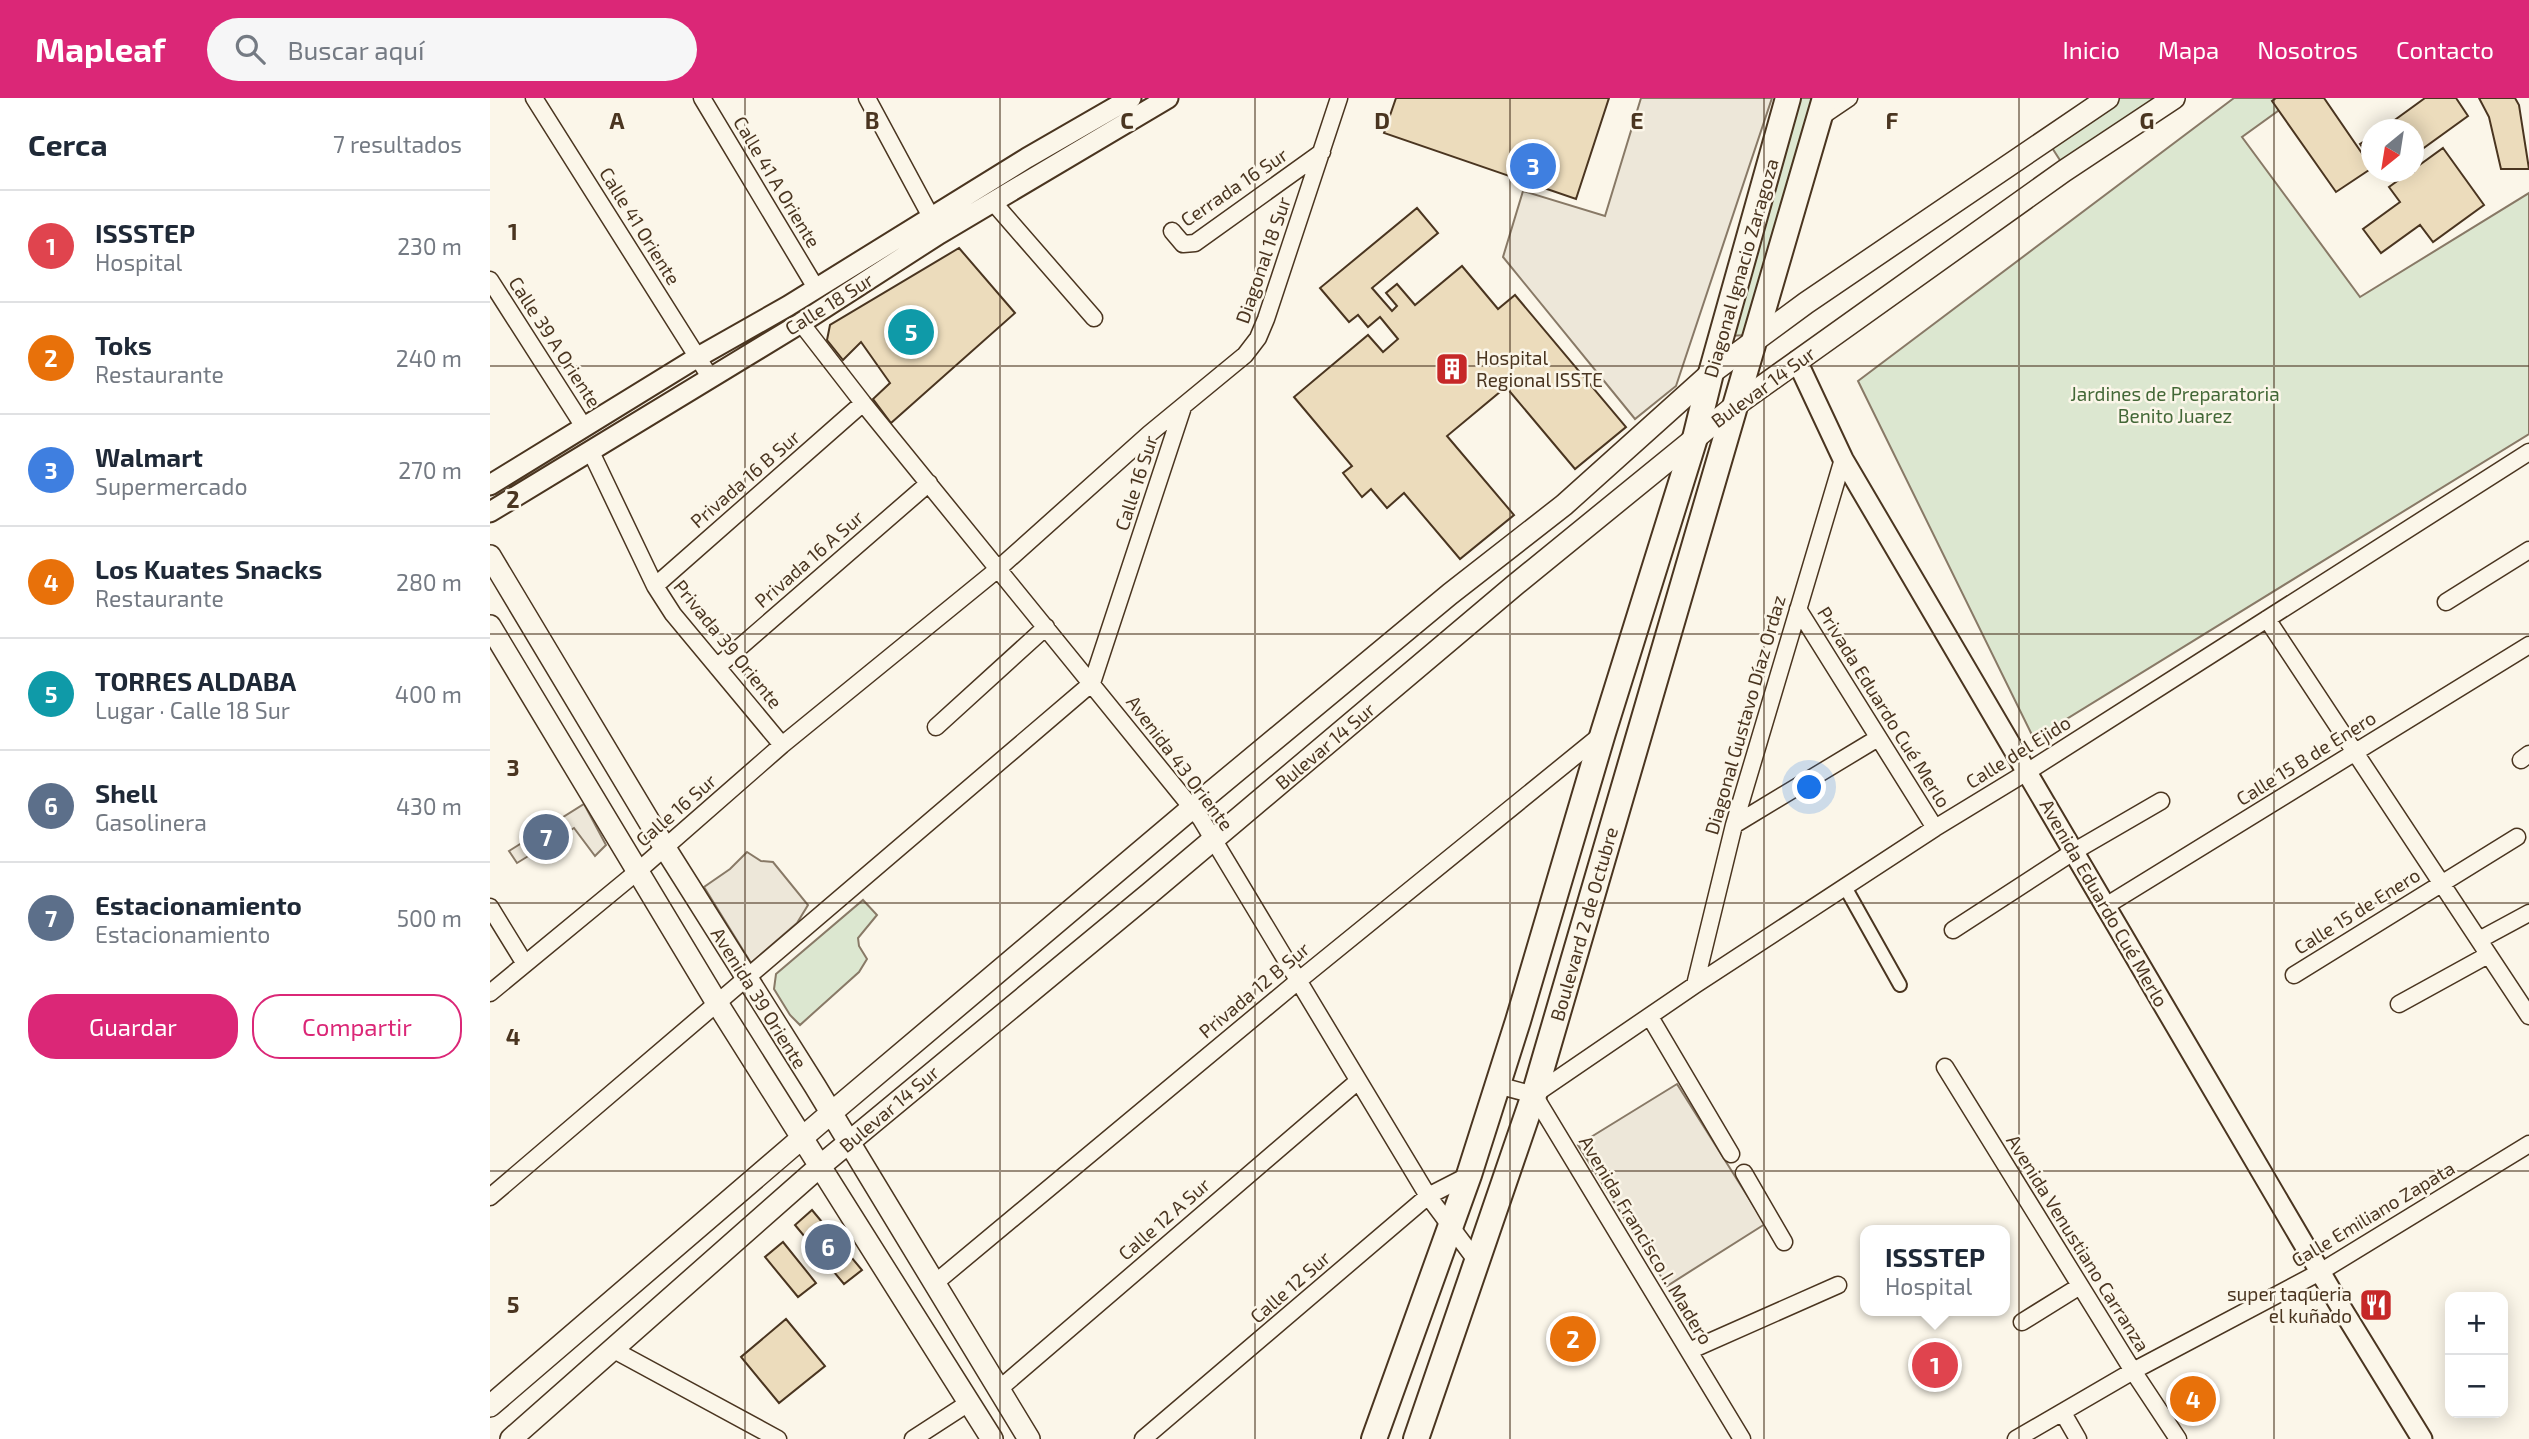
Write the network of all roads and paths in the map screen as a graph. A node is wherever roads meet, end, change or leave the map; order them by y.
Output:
1 (534, 98) edge
2 (702, 98) edge
3 (1131, 98) edge
4 (1168, 98) edge
5 (1339, 98) edge
6 (1788, 98) edge
7 (1849, 98) edge
8 (2108, 98) edge
9 (2175, 98) edge
10 (870, 99) edge
11 (1821, 109) edge
12 (1322, 152) junction
13 (1033, 166) junction
14 (993, 202) junction
15 (935, 225) junction
16 (1172, 231) dead end
17 (490, 280) edge
18 (816, 288) junction
19 (1094, 317) dead end
20 (801, 323) junction
21 (1754, 340) junction
22 (698, 357) junction
23 (1797, 361) junction
24 (1711, 373) junction
25 (710, 377) junction
26 (863, 404) junction
27 (1735, 405) junction
28 (1183, 407) junction
29 (584, 427) junction
30 (1695, 438) junction
31 (591, 452) junction
32 (2529, 452) edge
33 (1843, 459) junction
34 (929, 484) junction
35 (490, 485) edge
36 (490, 512) edge
37 (2529, 550) edge
38 (490, 556) edge
39 (998, 569) junction
40 (655, 586) junction
41 (2446, 602) dead end
42 (1798, 609) junction
43 (2267, 619) junction
44 (490, 626) edge
45 (1046, 627) junction
46 (2529, 645) edge
47 (718, 667) junction
48 (1092, 683) junction
49 (936, 727) dead end
50 (1603, 733) junction
51 (1878, 738) junction
52 (782, 745) junction
53 (2356, 751) junction
54 (2028, 772) junction
55 (2161, 801) dead end
56 (1192, 808) junction
57 (1734, 825) junction
58 (1935, 828) junction
59 (2517, 837) dead end
60 (1213, 840) junction
61 (665, 848) junction
62 (2073, 852) junction
63 (638, 871) junction
64 (2442, 883) junction
65 (1845, 887) junction
66 (2104, 906) junction
67 (490, 907) edge
68 (2529, 913) edge
69 (1953, 930) dead end
70 (2479, 940) junction
71 (2488, 955) junction
72 (525, 964) junction
73 (2294, 975) dead end
74 (746, 980) junction
75 (1298, 981) junction
76 (1695, 985) junction
77 (1900, 985) dead end
78 (490, 993) edge
79 (717, 1003) junction
80 (2399, 1004) dead end
81 (2529, 1016) edge
82 (1650, 1017) junction
83 (1945, 1067) dead end
84 (1358, 1081) junction
85 (1497, 1085) junction
86 (1534, 1095) junction
87 (831, 1113) junction
88 (802, 1139) junction
89 (848, 1143) junction
90 (2529, 1144) edge
91 (1731, 1154) dead end
92 (819, 1167) junction
93 (1744, 1173) dead end
94 (1469, 1175) junction
95 (1428, 1196) junction
96 (490, 1197) edge
97 (1451, 1228) junction
98 (1784, 1242) dead end
99 (1478, 1263) junction
100 (2320, 1272) junction
101 (935, 1283) junction
102 (1838, 1285) dead end
103 (2080, 1286) junction
104 (2022, 1322) dead end
105 (612, 1349) junction
106 (1689, 1352) junction
107 (2133, 1371) junction
108 (999, 1390) junction
109 (970, 1402) junction
110 (490, 1406) edge
111 (2063, 1413) junction
112 (511, 1439) edge
113 (778, 1439) edge
114 (914, 1439) edge
115 (992, 1439) edge
116 (1029, 1439) edge
117 (1143, 1439) edge
118 (1374, 1439) edge
119 (1416, 1439) edge
120 (1742, 1439) edge
121 (2016, 1439) edge
122 (2078, 1439) edge
123 (2178, 1439) edge
124 (2422, 1439) edge

1 - 22 street, Calle 41 Oriente
2 - 18 street, Calle 41 A Oriente
3 - 13 street, Calle 18 Sur
4 - 13 street, Calle 18 Sur
5 - 12 street, Diagonal 18 Sur
6 - 24 main road, Diagonal Ignacio Zaragoza
7 - 11 street
8 - 21 main road, Bulevar 14 Sur
9 - 23 main road, Bulevar 14 Sur
10 - 15 street
11 - 21 main road, Diagonal Ignacio Zaragoza
12 - 16 street, Cerrada 16 Sur
12 - 28 street, Diagonal 18 Sur
13 - 14 street, Calle 18 Sur
13 - 15 street, Calle 18 Sur
14 - 15 street, Calle 18 Sur
14 - 19 street
15 - 18 street, Calle 18 Sur
15 - 20 street, Calle 18 Sur
17 - 29 street, Calle 39 A Oriente
18 - 22 street, Calle 18 Sur
20 - 25 street, Calle 18 Sur
20 - 26 street, Avenida 43 Oriente
21 - 24 main road, Bulevar 14 Sur
21 - 27 main road, Diagonal Ignacio Zaragoza
22 - 25 street, Calle 41 Oriente
22 - 29 street, Calle 18 Sur
23 - 27 main road, Bulevar 14 Sur
23 - 33 street, Avenida Eduardo Cué Merlo
24 - 30 main road, Diagonal Ignacio Zaragoza
24 - 56 main road, Bulevar 14 Sur
25 - 31 street, Calle 18 Sur
26 - 34 street, Avenida 43 Oriente
26 - 40 street, Privada 16 B Sur
27 - 30 main road, Bulevar 14 Sur
27 - 86 main road, Boulevard 2 de Octubre
28 - 39 street, Calle 16 Sur
28 - 48 street, Calle 16 Sur
29 - 35 street, Calle 18 Sur
30 - 50 main road, Boulevard 2 de Octubre
30 - 60 main road, Bulevar 14 Sur
31 - 36 street, Calle 18 Sur
31 - 40 street, Privada 39 Oriente
32 - 43 street, Calle del Ejido
33 - 42 street, Diagonal Gustavo Díaz Ordaz
33 - 54 street, Avenida Eduardo Cué Merlo
34 - 39 street, Avenida 43 Oriente
34 - 47 street, Privada 16 A Sur
37 - 41 street
38 - 61 main road, Avenida 39 Oriente
39 - 45 street, Avenida 43 Oriente
39 - 52 street, Calle 16 Sur
40 - 47 street, Privada 39 Oriente
42 - 51 street, Privada Eduardo Cué Merlo
42 - 57 street, Diagonal Gustavo Díaz Ordaz
43 - 53 street
43 - 54 street, Calle del Ejido
44 - 63 main road, Avenida 39 Oriente
45 - 48 street, Avenida 43 Oriente
45 - 49 street
46 - 53 street, Calle 15 B de Enero
47 - 52 street, Privada 39 Oriente
48 - 56 street, Avenida 43 Oriente
48 - 74 street
50 - 75 street, Privada 12 B Sur
50 - 85 main road, Boulevard 2 de Octubre
51 - 57 street
51 - 58 street, Privada Eduardo Cué Merlo
52 - 61 street, Calle 16 Sur
53 - 64 street
53 - 66 street, Calle 15 B de Enero
54 - 58 street, Calle del Ejido
54 - 62 street, Avenida Eduardo Cué Merlo
55 - 62 street
56 - 60 street, Avenida 43 Oriente
56 - 87 main road, Bulevar 14 Sur
57 - 76 street, Diagonal Gustavo Díaz Ordaz
58 - 65 street, Calle del Ejido
59 - 64 street, Calle 15 de Enero
60 - 75 street, Avenida 43 Oriente
60 - 89 main road, Bulevar 14 Sur
61 - 63 street, Calle 16 Sur
61 - 74 main road, Avenida 39 Oriente
62 - 66 street, Avenida Eduardo Cué Merlo
62 - 69 street
63 - 72 street, Calle 16 Sur
63 - 79 main road, Avenida 39 Oriente
64 - 70 street
64 - 73 street, Calle 15 de Enero
65 - 76 street, Calle del Ejido
65 - 77 street
66 - 100 street, Avenida Eduardo Cué Merlo
67 - 72 street
68 - 70 street
70 - 71 street
71 - 80 street
71 - 81 street
72 - 78 street, Calle 16 Sur
74 - 79 street
74 - 87 main road, Avenida 39 Oriente
75 - 84 street, Avenida 43 Oriente
75 - 101 street, Privada 12 B Sur
76 - 82 street, Calle del Ejido
79 - 88 main road, Avenida 39 Oriente
79 - 96 street
82 - 86 street, Calle del Ejido
82 - 91 street
83 - 103 street, Avenida Venustiano Carranza
84 - 95 street, Avenida 43 Oriente
84 - 108 street, Calle 12 A Sur
85 - 86 street
85 - 94 main road, Boulevard 2 de Octubre
86 - 99 main road, Boulevard 2 de Octubre
86 - 106 street, Avenida Francisco I. Madero
87 - 88 main road, Bulevar 14 Sur
87 - 89 main road, Avenida 39 Oriente
88 - 92 main road, Avenida 39 Oriente
88 - 110 main road, Bulevar 14 Sur
89 - 92 main road, Bulevar 14 Sur
89 - 101 main road, Avenida 39 Oriente
90 - 100 street, Calle Emiliano Zapata
92 - 105 main road, Bulevar 14 Sur
92 - 109 main road, Avenida 39 Oriente
93 - 98 street
94 - 95 street, Calle 12 Sur
94 - 97 main road, Boulevard 2 de Octubre
95 - 97 street, Avenida 43 Oriente
95 - 117 street, Calle 12 Sur
97 - 99 street, Avenida 43 Oriente
97 - 118 main road, Boulevard 2 de Octubre
99 - 119 main road, Boulevard 2 de Octubre
100 - 107 street, Calle Emiliano Zapata
100 - 124 street, Avenida Eduardo Cué Merlo
101 - 108 main road, Avenida 39 Oriente
102 - 106 street
103 - 104 street
103 - 107 street, Avenida Venustiano Carranza
105 - 112 main road, Bulevar 14 Sur
105 - 113 street
106 - 120 street, Avenida Francisco I. Madero
107 - 111 street, Calle Emiliano Zapata
107 - 123 street, Avenida Venustiano Carranza
108 - 116 main road, Avenida 39 Oriente
109 - 114 street
109 - 115 main road, Avenida 39 Oriente
111 - 121 street, Calle Emiliano Zapata
111 - 122 street

